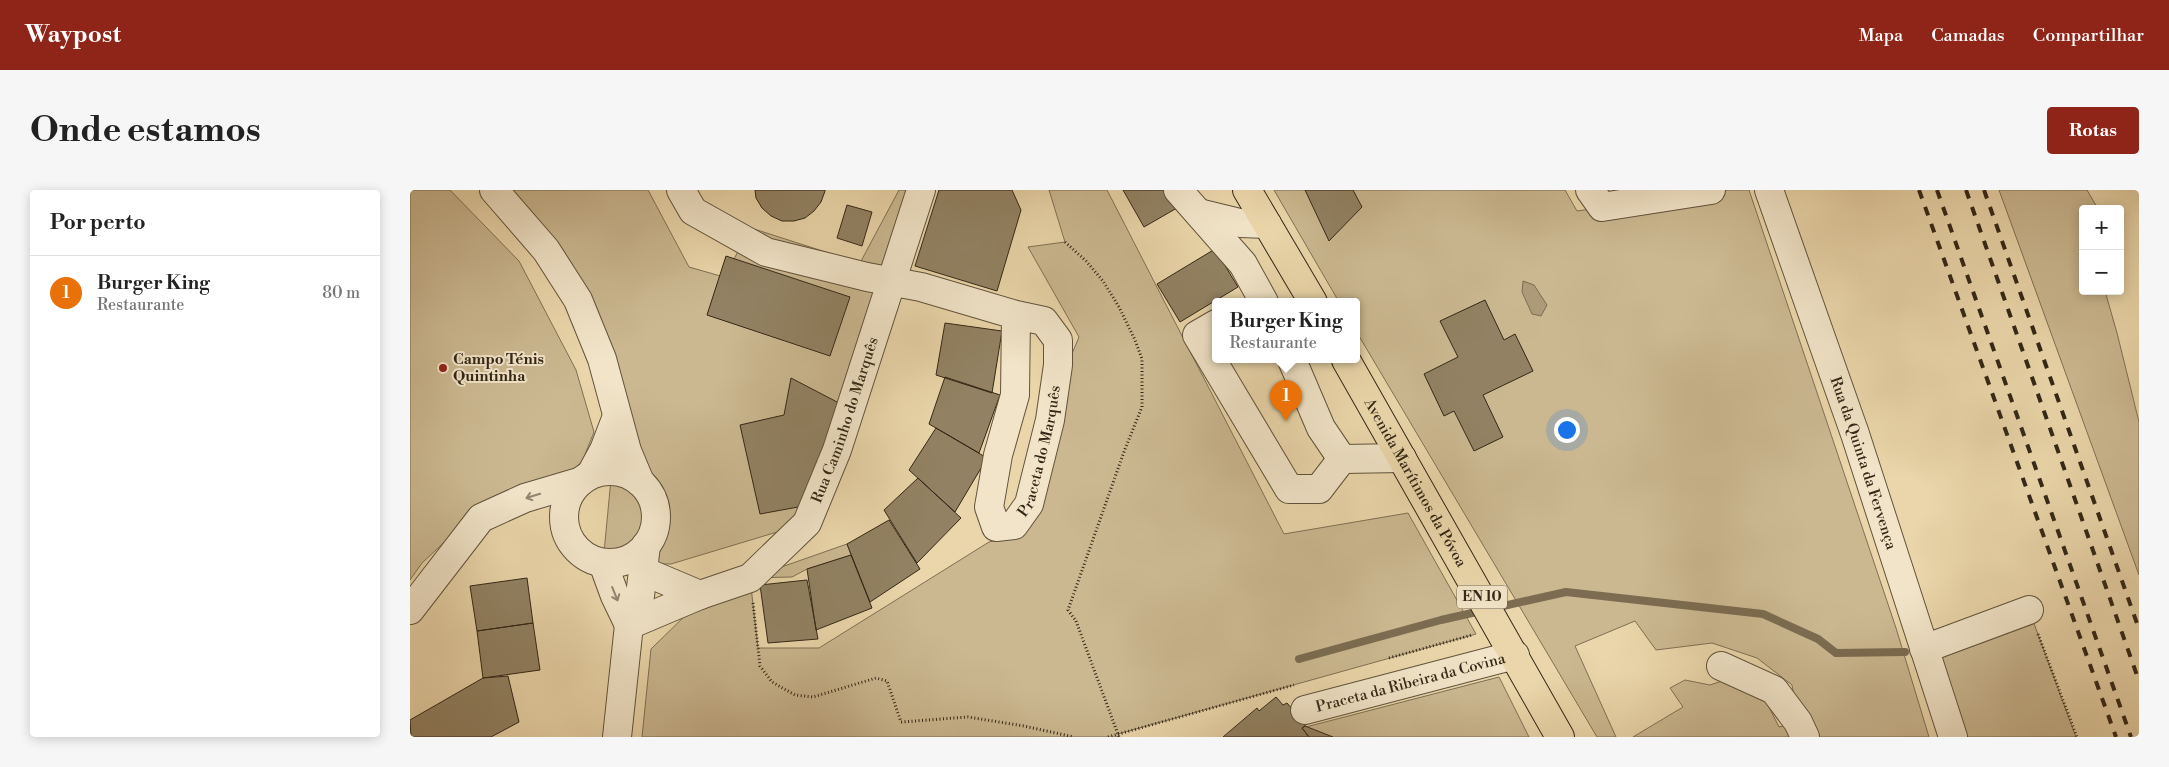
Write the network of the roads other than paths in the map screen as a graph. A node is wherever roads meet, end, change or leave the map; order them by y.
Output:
1 (494, 190) edge
2 (681, 190) edge
3 (921, 190) edge
4 (1178, 190) edge
5 (1247, 190) edge
6 (1590, 190) edge
7 (1711, 190) edge
8 (1769, 190) edge
9 (1199, 213) junction
10 (1267, 224) junction
11 (892, 283) junction
12 (1259, 298) edge
13 (1312, 298) edge
14 (1016, 315) junction
15 (1212, 326) edge
16 (1212, 360) edge
17 (1214, 363) edge
18 (1293, 363) edge
19 (1348, 363) edge
20 (617, 416) junction
21 (1402, 458) junction
22 (1342, 459) junction
23 (585, 478) junction
24 (640, 482) junction
25 (646, 545) junction
26 (603, 563) junction
27 (643, 571) junction
28 (700, 594) junction
29 (410, 610) edge
30 (2029, 610) road end
31 (629, 625) junction
32 (1924, 649) junction
33 (1515, 655) junction
34 (1721, 666) dead end
35 (1305, 710) dead end
36 (617, 737) edge
37 (1560, 737) edge
38 (1805, 737) edge
39 (1953, 737) edge

1 - 20 street
2 - 11 street, Praceta do Marquês
3 - 11 street, Rua Caminho do Marquês
4 - 9 street
5 - 10 main road
6 - 7 street
8 - 32 street, Rua da Quinta da Fervença
9 - 10 street
9 - 12 street
10 - 13 main road
11 - 14 street, Praceta do Marquês
11 - 28 street, Rua Caminho do Marquês
14 - 14 street, Praceta do Marquês
15 - 16 street
17 - 22 street
18 - 22 street
19 - 21 main road, Avenida Marítimos da Póvoa / EN 10
20 - 23 street
20 - 24 street
21 - 22 street
21 - 33 main road, Avenida Marítimos da Póvoa / EN 10
23 - 24 street
23 - 26 street
23 -> 29 street
24 - 25 street
25 - 26 street
25 - 27 street
26 -> 31 street
27 - 28 street
27 - 31 street
28 - 31 street, Rua Caminho do Marquês
30 - 32 street
31 - 36 street
32 - 39 street, Rua da Quinta da Fervença
33 - 35 street, Praceta da Ribeira da Covina
33 - 37 main road, Avenida Marítimos da Póvoa / EN 10
34 - 38 street

